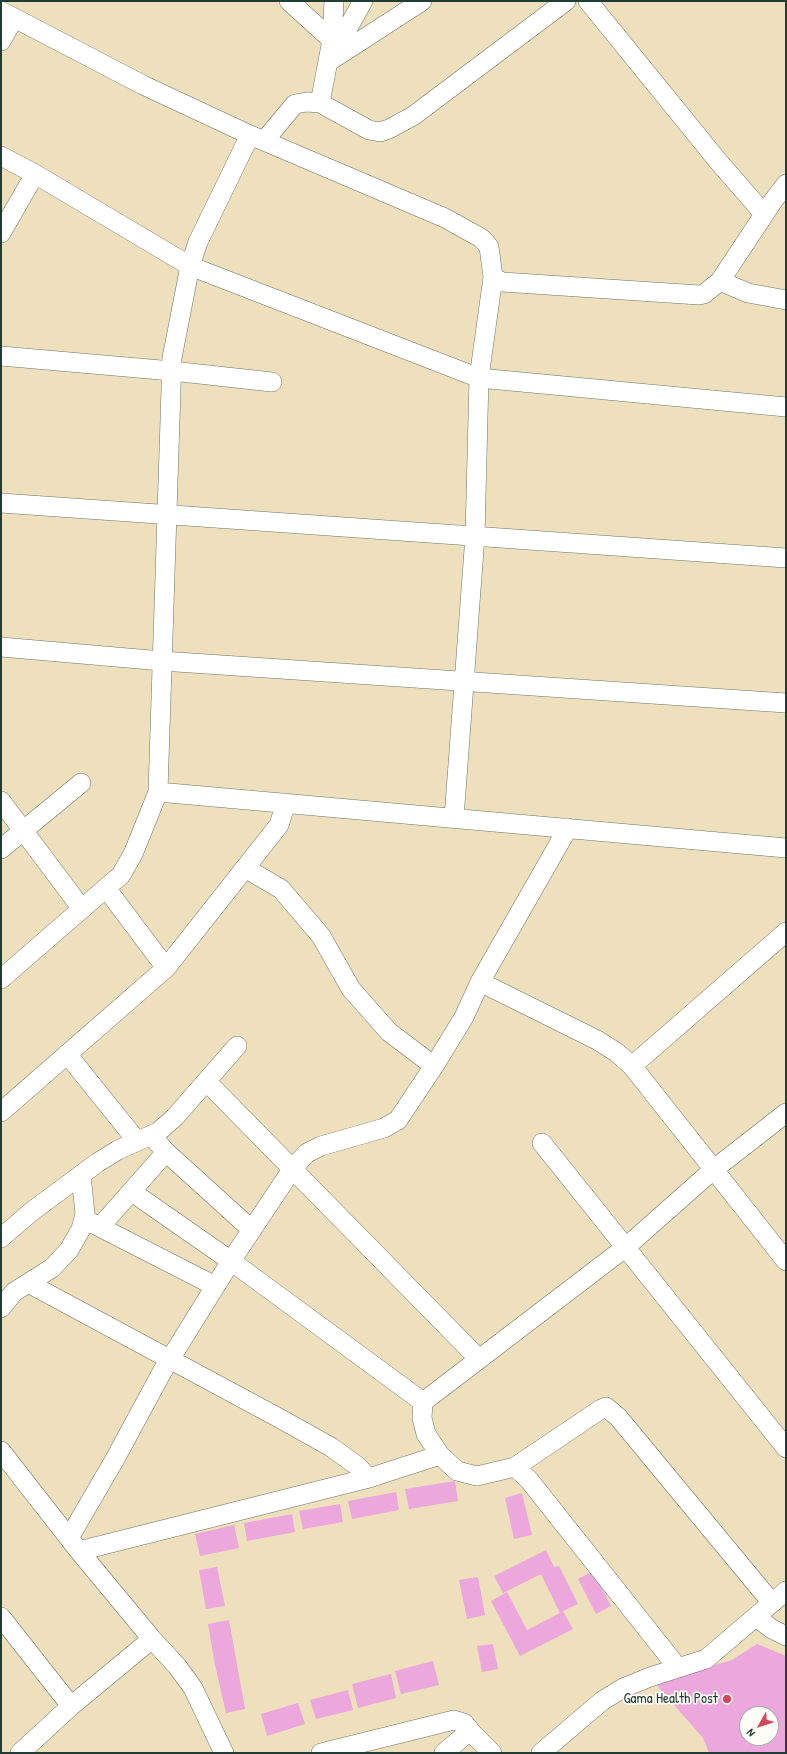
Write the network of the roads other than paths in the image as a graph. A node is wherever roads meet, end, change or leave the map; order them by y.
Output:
1 (289, 1) edge
2 (334, 1) edge
3 (364, 1) edge
4 (422, 1) edge
5 (566, 1) edge
6 (588, 1) edge
7 (8, 15) edge
8 (332, 40) junction
9 (1, 41) edge
10 (328, 62) junction
11 (320, 104) junction
12 (257, 138) junction
13 (1, 156) edge
14 (36, 174) junction
15 (786, 184) edge
16 (764, 214) junction
17 (1, 233) edge
18 (190, 266) junction
19 (493, 277) junction
20 (720, 281) junction
21 (786, 300) edge
22 (1, 356) edge
23 (172, 371) junction
24 (480, 378) junction
25 (272, 382) dead end
26 (786, 407) edge
27 (1, 503) edge
28 (167, 514) junction
29 (475, 536) junction
30 (786, 558) edge
31 (1, 647) edge
32 (162, 661) junction
33 (464, 682) junction
34 (786, 704) edge
35 (81, 784) dead end
36 (158, 792) junction
37 (1, 801) edge
38 (286, 803) junction
39 (454, 818) junction
40 (568, 828) junction
41 (25, 830) junction
42 (786, 848) edge
43 (1, 849) edge
44 (245, 868) junction
45 (106, 888) junction
46 (82, 909) junction
47 (786, 932) edge
48 (166, 968) junction
49 (1, 979) edge
50 (480, 982) junction
51 (238, 1046) dead end
52 (67, 1054) junction
53 (434, 1066) junction
54 (632, 1066) junction
55 (206, 1082) junction
56 (1, 1112) edge
57 (786, 1113) edge
58 (144, 1138) junction
59 (542, 1143) dead end
60 (166, 1152) junction
61 (293, 1168) junction
62 (713, 1170) junction
63 (80, 1176) junction
64 (132, 1192) junction
65 (92, 1223) junction
66 (252, 1230) junction
67 (1, 1238) edge
68 (626, 1247) junction
69 (231, 1260) junction
70 (786, 1261) edge
71 (28, 1283) junction
72 (215, 1286) junction
73 (1, 1308) edge
74 (479, 1359) junction
75 (169, 1360) junction
76 (423, 1402) junction
77 (786, 1448) edge
78 (1, 1451) edge
79 (440, 1455) junction
80 (515, 1467) junction
81 (369, 1478) junction
82 (74, 1544) junction
83 (779, 1597) edge
84 (756, 1617) junction
85 (1, 1618) edge
86 (786, 1636) edge
87 (152, 1639) junction
88 (678, 1668) junction
89 (71, 1706) junction
90 (472, 1734) junction
91 (20, 1753) edge
92 (224, 1753) edge
93 (321, 1753) edge
94 (444, 1753) edge
95 (492, 1753) edge
96 (541, 1753) edge

1 - 8 street
2 - 8 street
3 - 10 street
4 - 10 street
5 - 11 street
6 - 16 street
7 - 9 street
7 - 12 street
8 - 10 street
10 - 11 street
11 - 12 street
12 - 18 street
12 - 19 street
13 - 14 street
14 - 17 street
14 - 18 street
15 - 16 street
16 - 20 street
18 - 23 street
18 - 24 street
19 - 20 street
19 - 24 street
20 - 21 street
22 - 23 street
23 - 25 street
23 - 28 street
24 - 26 street
24 - 29 street
27 - 28 street
28 - 29 street
28 - 32 street
29 - 30 street
29 - 33 street
31 - 32 street
32 - 33 street
32 - 36 street
33 - 34 street
33 - 39 street
35 - 41 street
36 - 38 street
36 - 45 street
37 - 41 street
38 - 39 street
38 - 44 street
39 - 40 street
40 - 42 street
40 - 50 street
41 - 43 street
41 - 46 street
44 - 48 street
44 - 53 street
45 - 46 street
45 - 48 street
46 - 49 street
47 - 54 street
48 - 52 street
50 - 53 street
50 - 54 street
51 - 55 street
52 - 56 street
52 - 58 street
53 - 61 street
54 - 62 street
55 - 58 street
55 - 61 street
57 - 62 street
58 - 60 street
58 - 63 street
59 - 68 street
60 - 64 street
60 - 66 street
61 - 66 street
61 - 74 street
62 - 68 street
62 - 70 street
63 - 65 street
63 - 67 street
64 - 65 street
64 - 69 street
65 - 71 street
65 - 72 street
66 - 69 street
68 - 74 street
68 - 77 street
69 - 72 street
69 - 76 street
71 - 73 street
71 - 75 street
72 - 75 street
74 - 76 street
75 - 81 street
75 - 82 street
76 - 79 street
78 - 82 street
79 - 80 street
79 - 81 street
80 - 83 street
80 - 88 street
81 - 82 street
82 - 87 street
83 - 84 street
84 - 86 street
84 - 88 street
85 - 89 street
87 - 89 street
87 - 92 street
88 - 96 street
89 - 91 street
90 - 93 street
90 - 94 street
90 - 95 street

